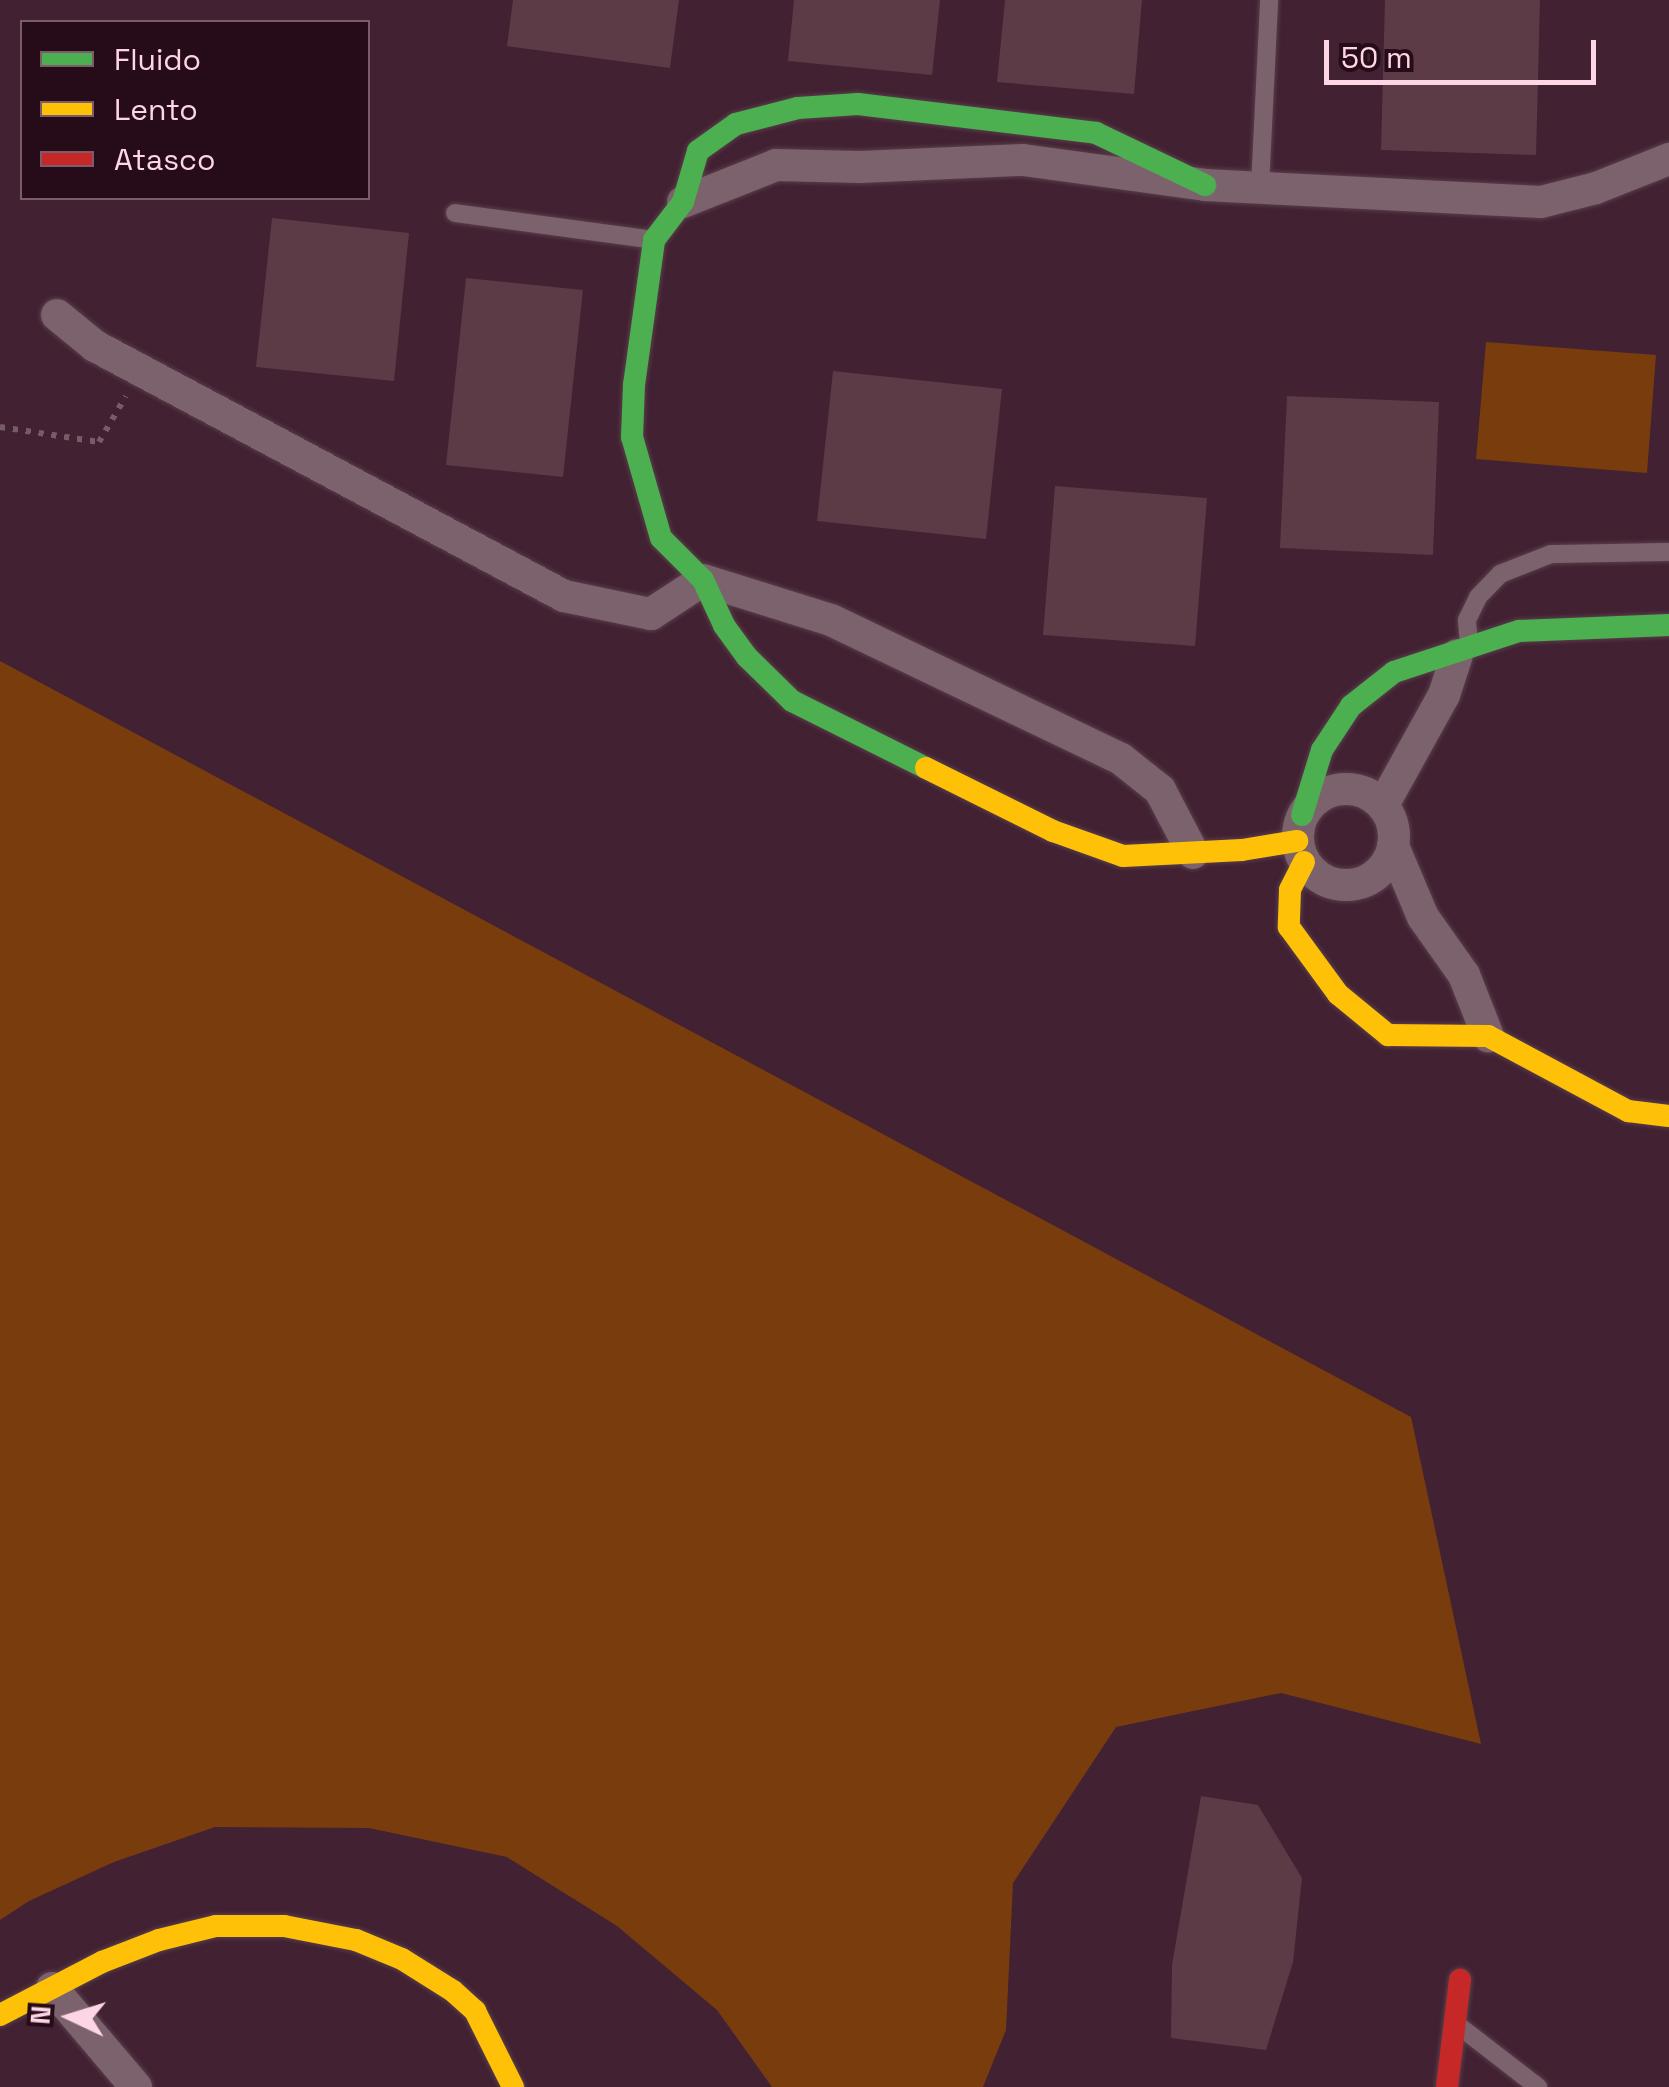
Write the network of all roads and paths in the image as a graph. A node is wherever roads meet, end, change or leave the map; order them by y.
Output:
1 (1269, 0) edge
2 (1669, 160) edge
3 (1205, 185) junction
4 (1260, 188) junction
5 (684, 202) junction
6 (455, 212) dead end
7 (654, 240) junction
8 (57, 315) dead end
9 (142, 368) junction
10 (0, 427) edge
11 (1669, 552) edge
12 (703, 580) junction
13 (1669, 625) edge
14 (1463, 652) junction
15 (1383, 806) junction
16 (1301, 839) junction
17 (1393, 846) junction
18 (1193, 853) junction
19 (1488, 1036) junction
20 (1669, 1116) edge
21 (1460, 1980) dead end
22 (52, 1988) junction
23 (0, 2014) edge
24 (1455, 2022) junction
25 (136, 2087) edge
26 (512, 2087) edge
27 (1447, 2087) edge
28 (1538, 2087) edge

1 - 4 lane
2 - 4 street
3 - 4 street
3 - 5 street
3 - 5 street
5 - 7 street
6 - 7 lane
7 - 12 street
8 - 9 street
9 - 10 path
9 - 12 street
11 - 14 lane
12 - 18 street
12 - 18 street
13 - 14 street
14 - 15 street
14 - 16 street
15 - 16 street
15 - 17 street
16 - 17 street
16 - 18 street
16 - 19 street
17 - 19 street
19 - 20 street
21 - 24 street
22 - 23 street
22 - 25 street
22 - 26 street
24 - 27 street
24 - 28 lane

